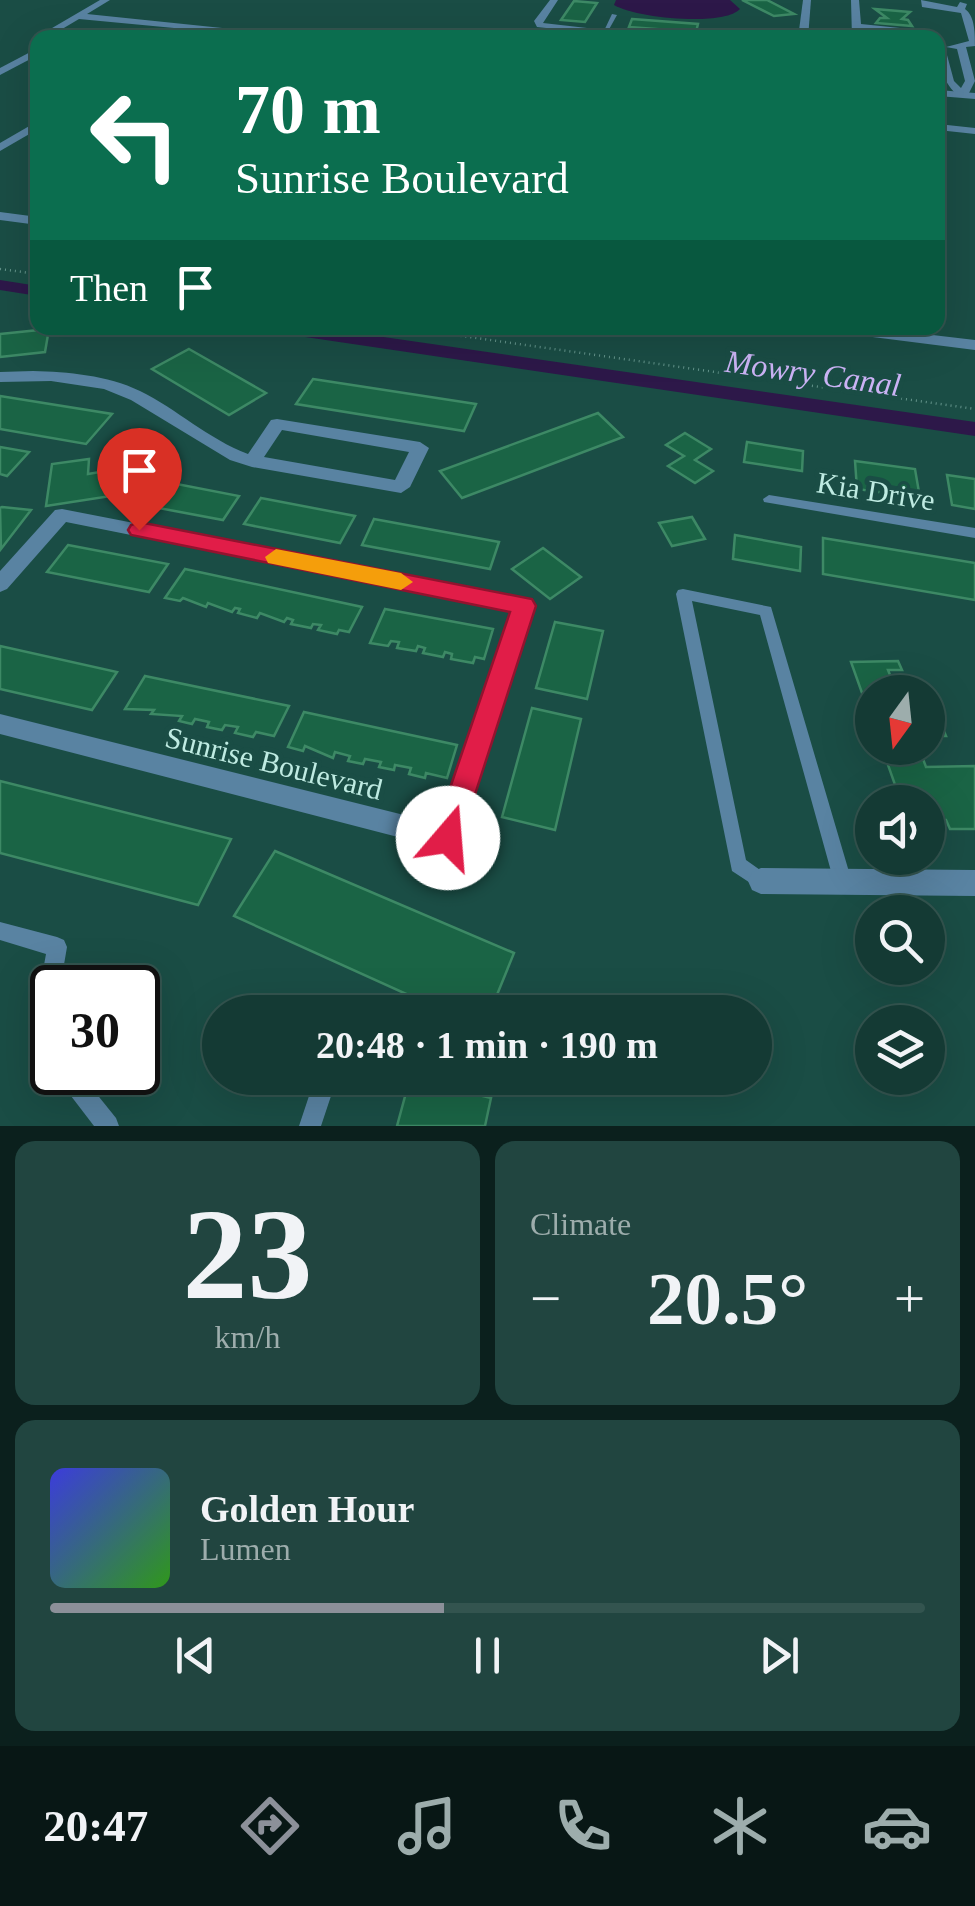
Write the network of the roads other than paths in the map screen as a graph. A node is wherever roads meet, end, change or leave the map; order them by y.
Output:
1 (106, 0) edge
2 (125, 0) edge
3 (554, 0) edge
4 (807, 0) edge
5 (855, 0) edge
6 (925, 3) edge
7 (957, 3) edge
8 (614, 15) dead end
9 (76, 16) junction
10 (94, 18) junction
11 (52, 30) edge
12 (74, 30) edge
13 (226, 30) edge
14 (586, 30) edge
15 (606, 30) edge
16 (804, 30) edge
17 (856, 30) edge
18 (926, 30) edge
19 (975, 39) edge
20 (30, 43) edge
21 (945, 47) edge
22 (962, 48) junction
23 (30, 55) edge
24 (0, 60) edge
25 (945, 68) edge
26 (0, 72) edge
27 (969, 96) edge
28 (945, 128) edge
29 (30, 129) edge
30 (975, 131) edge
31 (0, 148) edge
32 (0, 216) edge
33 (30, 220) edge
34 (933, 335) edge
35 (975, 345) edge
36 (0, 377) edge
37 (252, 460) junction
38 (769, 499) dead end
39 (975, 533) edge
40 (3, 574) edge
41 (0, 724) edge
42 (761, 881) joint
43 (843, 882) junction
44 (975, 883) edge
45 (0, 931) edge
46 (54, 965) edge
47 (83, 1095) edge
48 (320, 1095) edge
49 (108, 1126) edge
50 (310, 1126) edge

1 - 9 street
2 - 10 street
3 - 14 street
4 - 16 street
5 - 17 street
6 - 7 street
6 - 18 street
7 - 19 street
8 - 15 lane
9 - 10 street
9 - 11 street
10 - 12 street
10 - 13 street
19 - 22 street
20 - 24 street
21 - 22 street
22 - 27 street
23 - 26 street
25 - 27 street
28 - 30 street
29 - 31 street
32 - 33 street
34 - 35 street
36 - 37 street
37 - 37 street
38 - 39 lane, Kia Drive
40 - 41 street, Sunrise Boulevard
42 - 43 street
42 - 43 lane
43 - 44 street
45 - 46 lane
47 - 49 lane
48 - 50 lane

